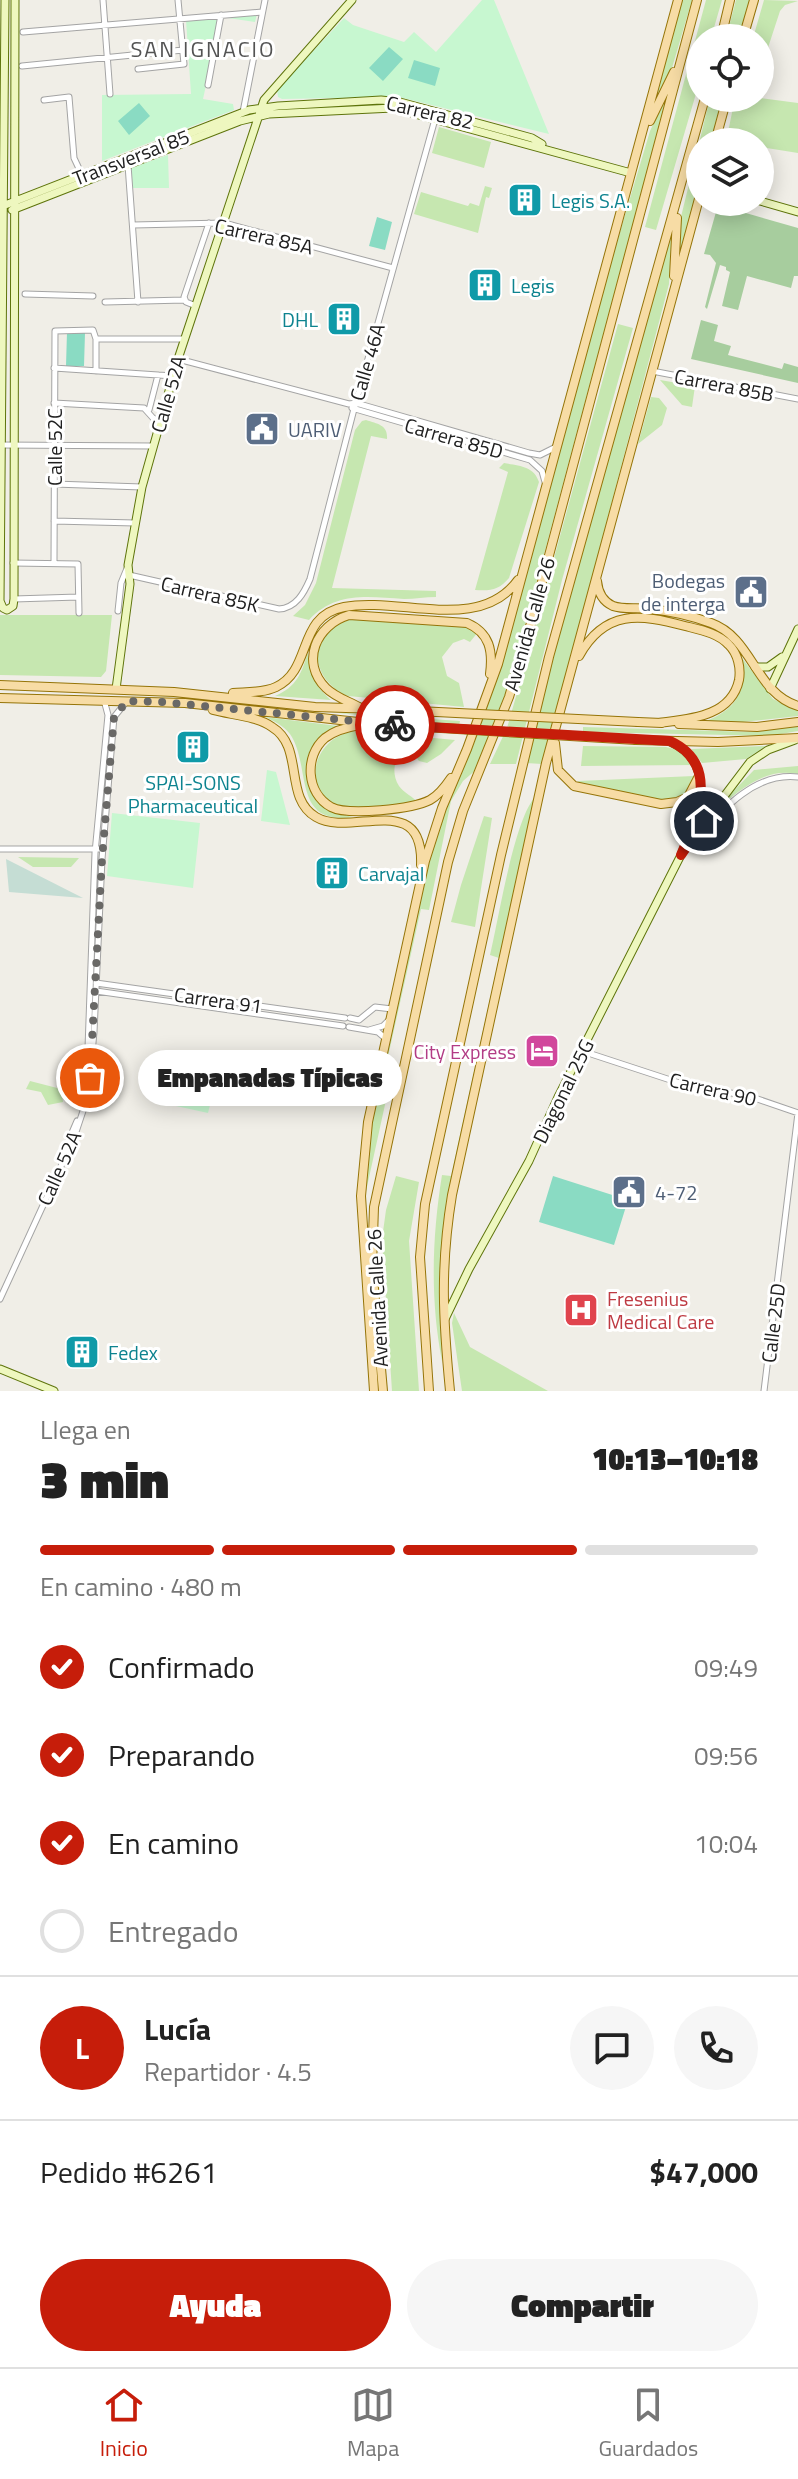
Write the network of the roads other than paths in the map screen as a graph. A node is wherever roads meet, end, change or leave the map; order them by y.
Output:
1 (5, 0) edge
2 (15, 0) edge
3 (103, 0) edge
4 (178, 0) edge
5 (265, 0) edge
6 (352, 0) edge
7 (678, 0) edge
8 (754, 0) edge
9 (696, 1) edge
10 (730, 3) edge
11 (262, 12) junction
12 (222, 15) junction
13 (180, 19) junction
14 (725, 24) edge
15 (747, 24) edge
16 (105, 25) junction
17 (23, 32) dead end
18 (183, 50) junction
19 (108, 58) junction
20 (22, 66) dead end
21 (138, 69) dead end
22 (15, 80) junction
23 (2, 81) edge
24 (208, 85) dead end
25 (110, 94) dead end
26 (44, 100) dead end
27 (261, 111) junction
28 (701, 112) edge
29 (242, 113) junction
30 (436, 116) junction
31 (641, 139) junction
32 (128, 165) junction
33 (631, 173) junction
34 (93, 175) junction
35 (83, 176) junction
36 (681, 193) junction
37 (774, 205) edge
38 (14, 206) junction
39 (1, 210) edge
40 (798, 212) edge
41 (694, 216) edge
42 (209, 223) junction
43 (224, 223) junction
44 (133, 225) junction
45 (393, 268) junction
46 (1, 294) edge
47 (25, 294) dead end
48 (93, 296) dead end
49 (184, 300) junction
50 (105, 302) dead end
51 (138, 302) junction
52 (196, 306) junction
53 (667, 312) junction
54 (96, 339) junction
55 (184, 339) junction
56 (178, 359) junction
57 (0, 365) edge
58 (54, 368) junction
59 (96, 371) junction
60 (651, 371) junction
61 (158, 375) junction
62 (173, 376) junction
63 (798, 399) edge
64 (54, 403) junction
65 (353, 405) junction
66 (0, 407) edge
67 (149, 411) junction
68 (160, 422) junction
69 (0, 445) edge
70 (12, 445) junction
71 (54, 446) junction
72 (153, 446) junction
73 (556, 447) junction
74 (0, 473) edge
75 (54, 484) junction
76 (546, 485) junction
77 (142, 487) junction
78 (54, 521) junction
79 (135, 523) junction
80 (13, 563) junction
81 (54, 563) junction
82 (128, 565) junction
83 (523, 572) junction
84 (129, 575) junction
85 (596, 577) junction
86 (0, 589) edge
87 (78, 597) junction
88 (14, 599) junction
89 (290, 606) joint
90 (118, 611) dead end
91 (79, 613) dead end
92 (798, 629) edge
93 (784, 656) junction
94 (755, 667) junction
95 (570, 675) junction
96 (0, 685) edge
97 (116, 689) junction
98 (770, 689) junction
99 (208, 694) junction
100 (0, 698) edge
101 (486, 698) junction
102 (104, 700) junction
103 (127, 701) junction
104 (185, 703) junction
105 (798, 706) edge
106 (364, 709) junction
107 (798, 722) edge
108 (659, 723) junction
109 (372, 724) junction
110 (556, 727) junction
111 (798, 738) edge
112 (670, 741) junction
113 (467, 749) junction
114 (699, 776) junction
115 (798, 777) edge
116 (0, 849) edge
117 (99, 849) junction
118 (681, 855) junction
119 (420, 882) junction
120 (94, 987) junction
121 (392, 1013) junction
122 (359, 1020) junction
123 (357, 1028) junction
124 (367, 1030) junction
125 (386, 1038) junction
126 (582, 1051) junction
127 (798, 1113) edge
128 (0, 1291) edge
129 (0, 1299) edge
130 (444, 1325) junction
131 (0, 1369) edge
132 (54, 1391) edge
133 (374, 1391) edge
134 (383, 1391) edge
135 (429, 1391) edge
136 (450, 1391) edge
137 (764, 1391) edge

1 - 23 street
2 - 22 street
3 - 16 street
4 - 13 street
5 - 11 street
6 - 27 street, Calle 52A
7 - 31 main road, Avenida Calle 26
8 - 15 main road
9 - 31 main road
9 - 134 main road, Avenida Calle 26
10 - 14 main road
11 - 12 street
11 - 29 street
12 - 13 street
12 - 24 street
13 - 16 street
13 - 18 street
16 - 17 street
16 - 19 street
18 - 19 street
18 - 21 street
19 - 20 street
19 - 25 street
22 - 23 street
22 - 38 street
23 - 39 street
26 - 35 street
27 - 29 street, Transversal 85
27 - 30 street, Carrera 82
27 - 32 street, Transversal 85
27 - 43 street, Calle 52A
28 - 36 main road, Avenida Calle 26
29 - 34 street, Transversal 85
30 - 33 street, Carrera 82
30 - 45 street, Calle 46A
31 - 33 main road, Avenida Calle 26
32 - 34 street, Transversal 85
32 - 44 street
33 - 73 main road, Avenida Calle 26
34 - 35 street, Transversal 85
34 - 38 street, Transversal 85
35 - 38 street, Transversal 85
36 - 53 main road
36 - 135 main road, Avenida Calle 26
37 - 40 street
38 - 39 street, Transversal 85
38 - 70 street
39 - 46 street
41 - 53 main road
42 - 43 street, Carrera 85A
42 - 44 street, Carrera 85A
42 - 49 street
43 - 45 street, Carrera 85A
43 - 52 street, Calle 52A
44 - 51 street
45 - 65 street, Calle 46A
46 - 57 street
47 - 48 street
49 - 51 street
49 - 52 street
50 - 51 street
52 - 55 street, Calle 52A
53 - 60 main road
54 - 55 street
54 - 58 street, Calle 52C
54 - 59 street
55 - 56 street, Calle 52A
56 - 62 street, Calle 52A
56 - 65 street, Carrera 85D
57 - 66 street
58 - 59 street
58 - 64 street, Calle 52C
59 - 61 street
60 - 63 street, Carrera 85B
60 - 85 main road
61 - 62 street
61 - 67 street
62 - 68 street, Calle 52A
64 - 67 street
64 - 71 street, Calle 52C
65 - 73 street, Carrera 85D
65 - 76 street, Carrera 85D
65 - 89 street, Calle 46A
66 - 69 street
67 - 68 street
68 - 72 street, Calle 52A
69 - 70 street
69 - 74 street
70 - 71 street
70 - 80 street
71 - 72 street
71 - 75 street, Calle 52C
72 - 77 street, Calle 52A
73 - 76 main road, Avenida Calle 26
74 - 86 street
75 - 77 street
75 - 78 street, Calle 52C
76 - 83 main road, Avenida Calle 26
77 - 79 street, Calle 52A
78 - 79 street
78 - 81 street, Calle 52C
79 - 82 street, Calle 52A
80 - 81 street
80 - 88 street
81 - 87 street
82 - 84 street, Calle 52A
82 - 90 street
83 - 99 main road
83 - 101 main road, Avenida Calle 26
84 - 89 street, Carrera 85K
84 - 97 street, Calle 52A
85 - 94 main road
85 - 95 main road
86 - 88 street
87 - 88 street
87 - 91 street
92 - 93 street
93 - 94 street
93 - 98 street
94 - 98 main road
95 - 108 main road
95 - 110 main road
96 - 97 main road
97 - 99 main road
98 - 105 main road
99 - 106 main road
100 - 102 main road
101 - 106 main road
101 - 113 main road, Avenida Calle 26
102 - 103 main road
102 - 117 street, Calle 52A
103 - 104 main road
103 - 117 street, Calle 52A
104 - 109 main road
104 - 119 main road
106 - 108 main road, bridge
107 - 108 main road
109 - 112 main road, bridge
109 - 113 main road
110 - 114 main road
110 - 130 main road
111 - 112 main road
111 - 118 street, Diagonal 25G
112 - 114 street
113 - 119 main road, Avenida Calle 26
114 - 118 street, Diagonal 25G
115 - 118 street
116 - 117 street
117 - 120 street, Calle 52A
118 - 126 street, Diagonal 25G
119 - 121 main road, Avenida Calle 26
120 - 122 street, Carrera 91
120 - 123 street, Carrera 91
120 - 128 street, Calle 52A
120 - 129 street, Calle 52A
121 - 122 street
121 - 124 street
121 - 125 main road, Avenida Calle 26
122 - 123 street
123 - 124 street, Carrera 91
124 - 125 street, Carrera 91
125 - 133 main road, Avenida Calle 26
126 - 127 street, Carrera 90
126 - 130 street, Diagonal 25G
127 - 137 street, Calle 25D
130 - 136 main road
131 - 132 street

